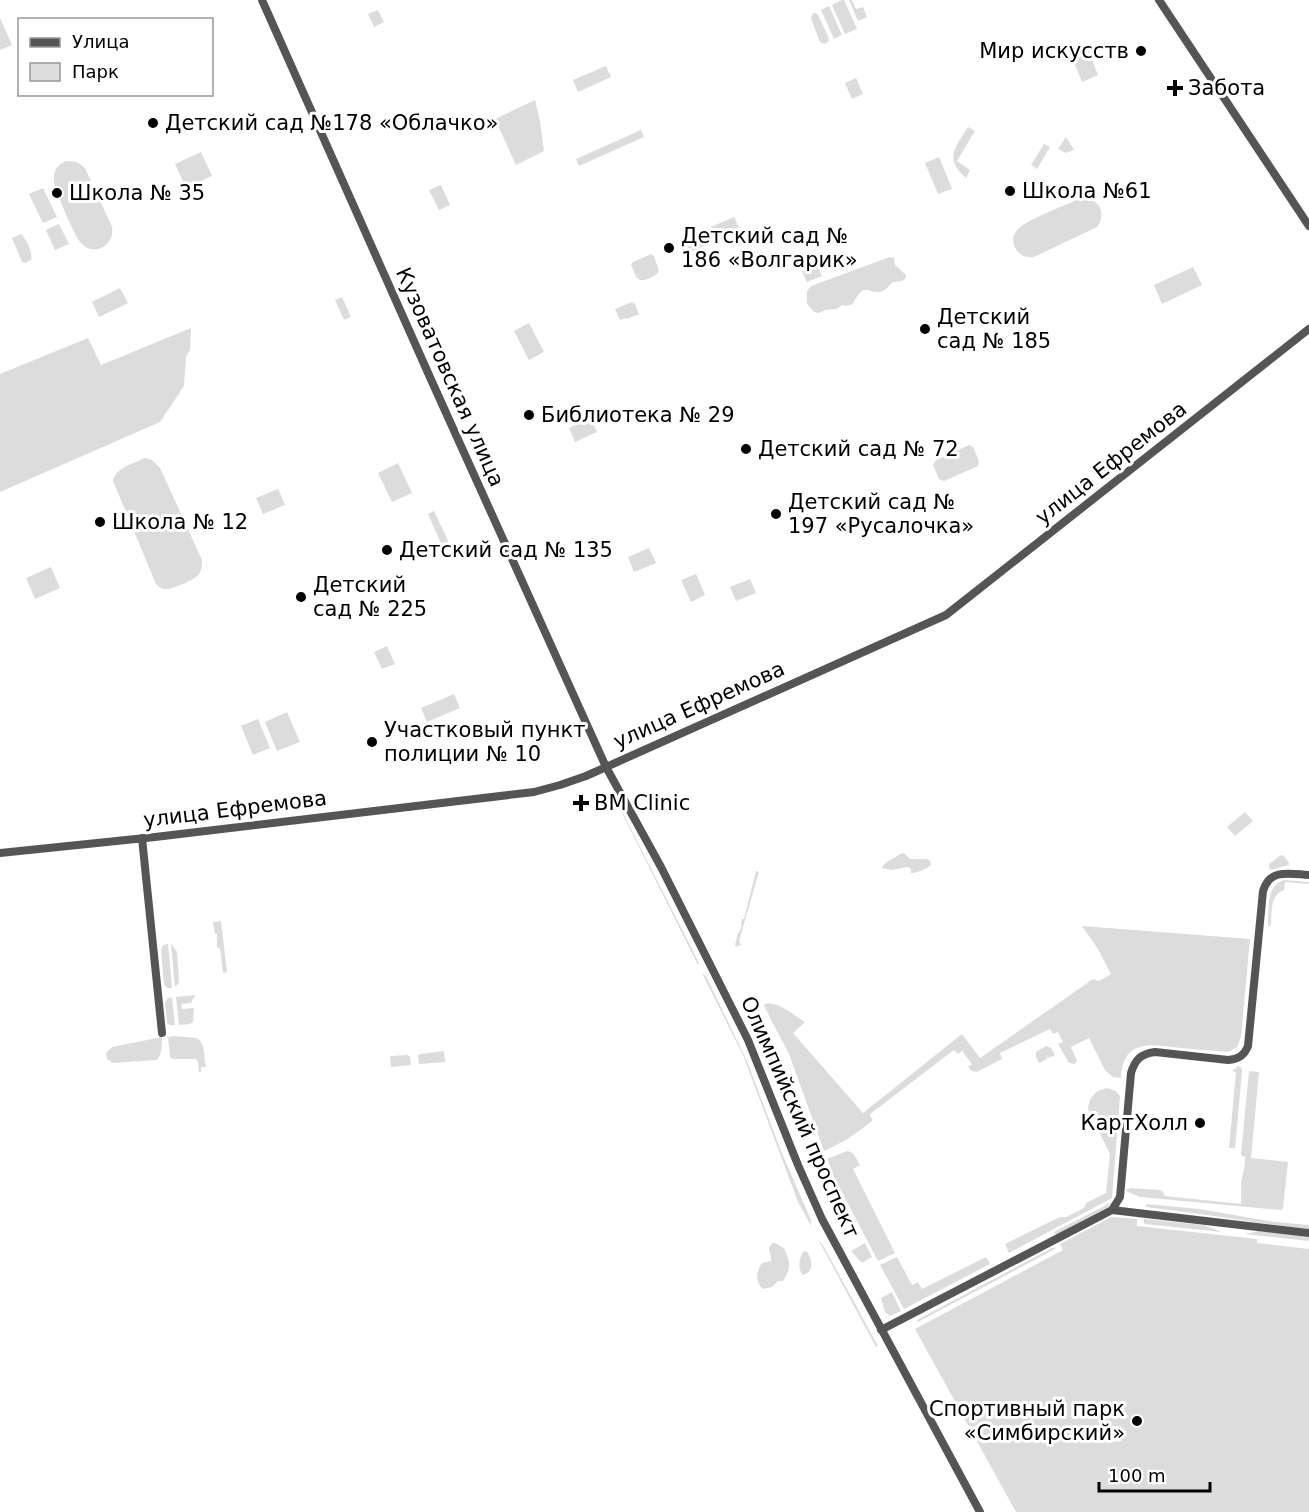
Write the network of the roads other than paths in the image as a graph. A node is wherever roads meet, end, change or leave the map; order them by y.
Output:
1 (262, 0) edge
2 (1159, 0) edge
3 (1309, 226) edge
4 (1309, 329) edge
5 (606, 767) junction
6 (142, 838) junction
7 (0, 853) edge
8 (1309, 875) edge
9 (162, 1033) dead end
10 (1112, 1210) junction
11 (1309, 1233) edge
12 (881, 1330) junction
13 (980, 1512) edge

1 - 5 street, Кузоватовская улица
2 - 3 street
4 - 5 street, улица Ефремова
5 - 6 street, улица Ефремова
5 - 12 street, Олимпийский проспект
6 - 7 street, улица Ефремова
6 - 9 street
8 - 10 street
10 - 11 street
10 - 12 street
12 - 13 street, Олимпийский проспект

